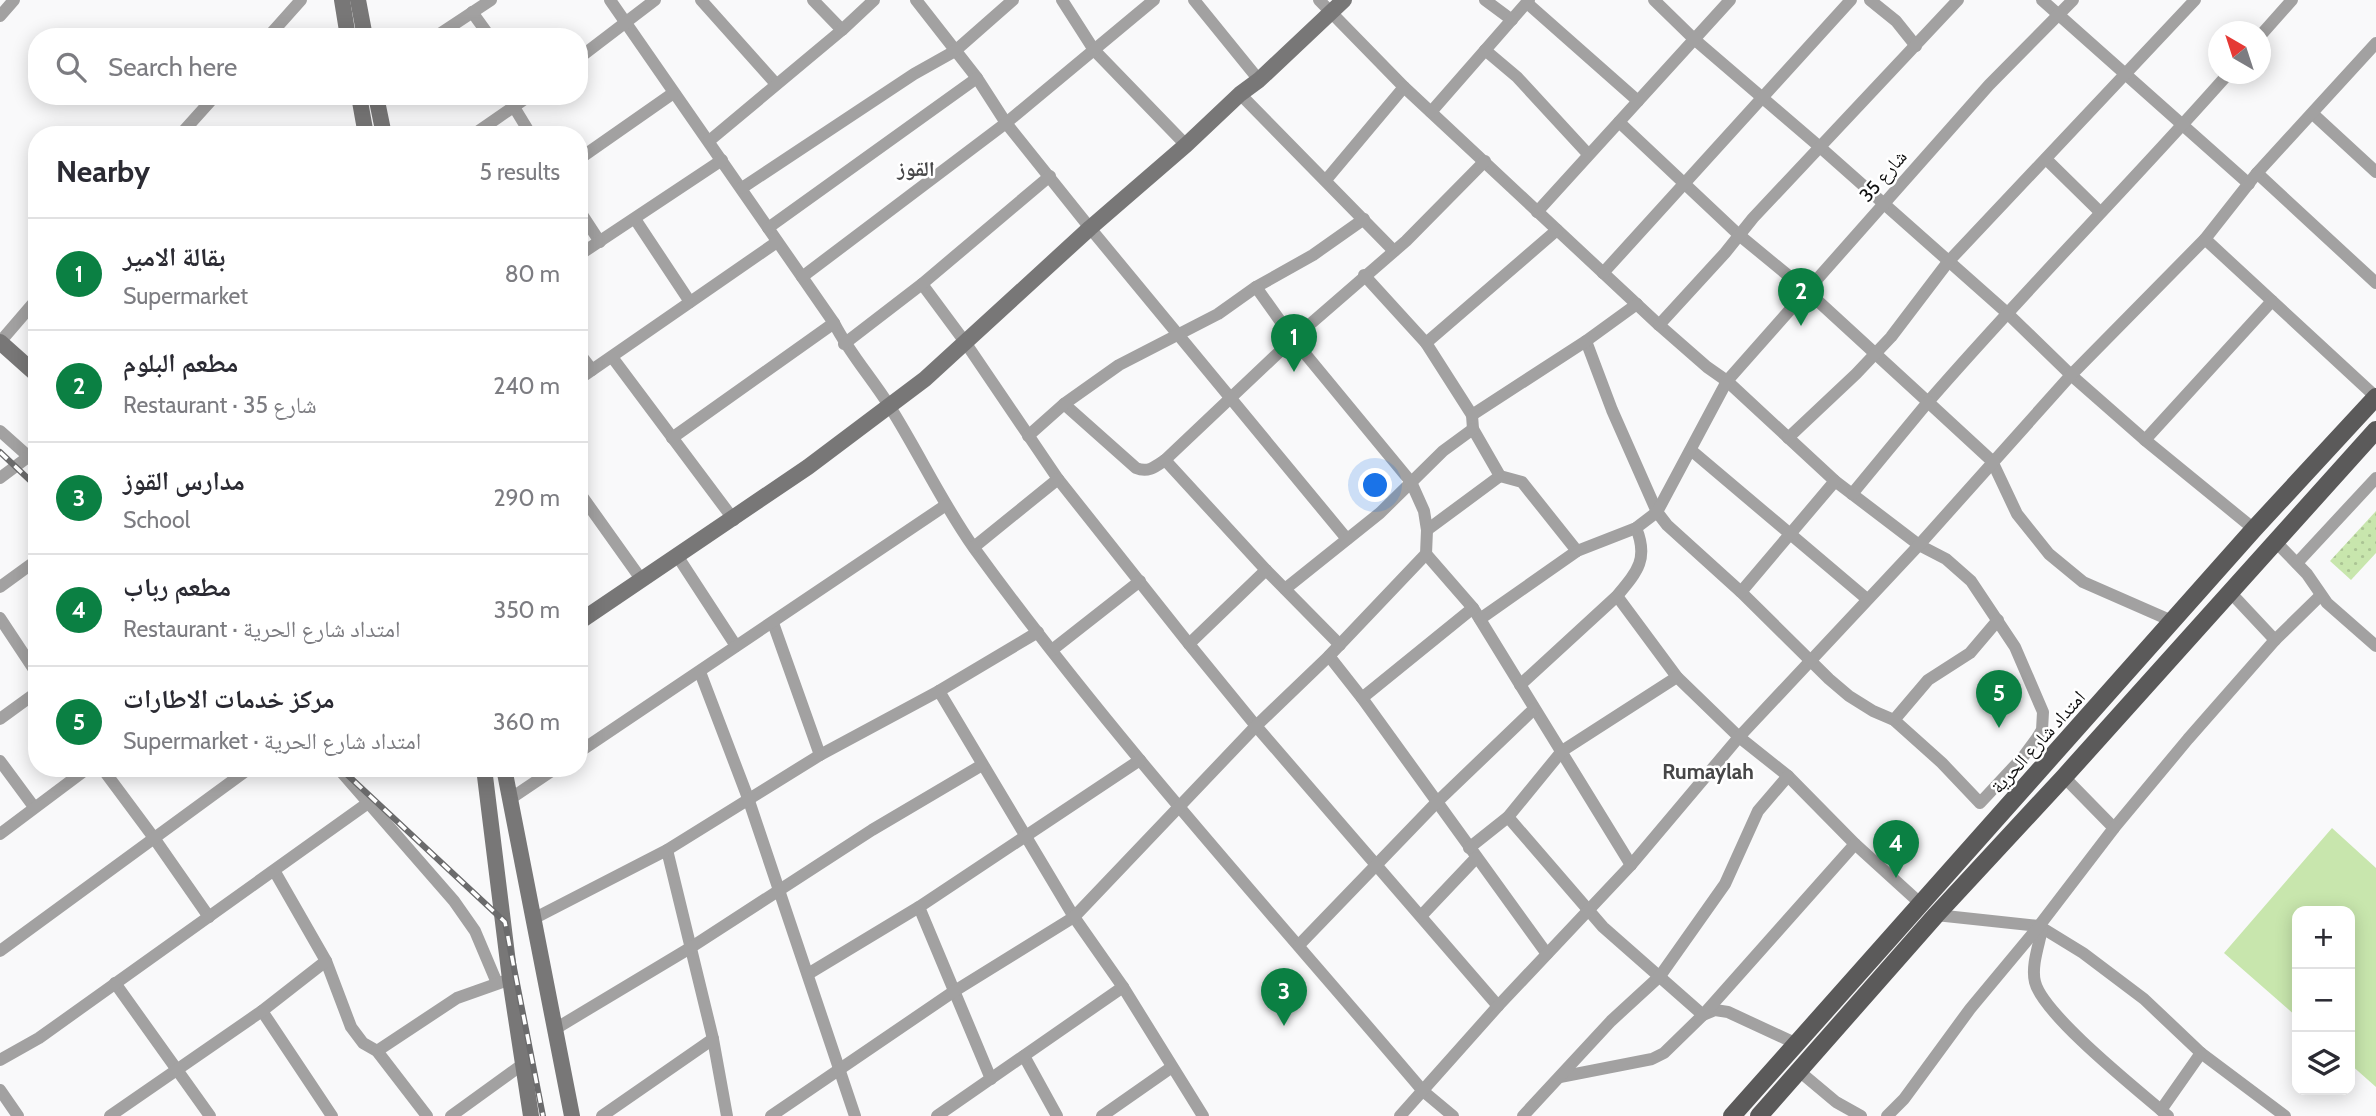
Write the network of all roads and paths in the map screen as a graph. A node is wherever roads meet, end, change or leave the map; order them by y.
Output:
1 (14, 0) edge
2 (301, 0) edge
3 (342, 0) edge
4 (358, 0) edge
5 (491, 0) edge
6 (610, 0) edge
7 (655, 0) edge
8 (701, 0) edge
9 (813, 0) edge
10 (874, 0) edge
11 (916, 0) edge
12 (1013, 0) edge
13 (1062, 0) edge
14 (1154, 0) edge
15 (1194, 0) edge
16 (1344, 0) edge
17 (1485, 0) edge
18 (1654, 0) edge
19 (1730, 0) edge
20 (1851, 0) edge
21 (1870, 0) edge
22 (1958, 0) edge
23 (2042, 0) edge
24 (2073, 0) edge
25 (2195, 0) edge
26 (2292, 0) edge
27 (1528, 2) edge
28 (1325, 6) edge
29 (472, 12) junction
30 (2060, 15) junction
31 (0, 16) edge
32 (1511, 20) junction
33 (626, 23) junction
34 (2271, 24) edge
35 (276, 28) edge
36 (347, 28) edge
37 (363, 28) edge
38 (448, 28) edge
39 (484, 28) edge
40 (842, 30) junction
41 (1694, 39) junction
42 (2376, 43) edge
43 (1916, 46) junction
44 (1094, 50) junction
45 (1485, 50) junction
46 (588, 51) edge
47 (955, 51) junction
48 (2126, 74) junction
49 (977, 78) junction
50 (1259, 80) junction
51 (776, 84) junction
52 (2219, 84) edge
53 (1404, 87) junction
54 (672, 94) junction
55 (1240, 94) junction
56 (1761, 97) junction
57 (1638, 101) junction
58 (207, 105) edge
59 (361, 105) edge
60 (378, 105) edge
61 (517, 105) edge
62 (514, 107) junction
63 (1431, 111) junction
64 (2313, 114) junction
65 (1619, 122) junction
66 (1006, 123) junction
67 (2182, 125) junction
68 (188, 126) edge
69 (364, 126) edge
70 (382, 126) edge
71 (486, 126) edge
72 (526, 126) edge
73 (709, 141) junction
74 (1186, 145) junction
75 (1821, 148) junction
76 (588, 153) edge
77 (1588, 154) junction
78 (2046, 159) junction
79 (722, 160) junction
80 (1485, 161) junction
81 (2376, 172) edge
82 (2258, 173) junction
83 (1050, 176) junction
84 (1326, 180) junction
85 (1685, 184) junction
86 (2249, 184) junction
87 (742, 188) junction
88 (1884, 204) junction
89 (1537, 212) junction
90 (2100, 212) junction
91 (635, 219) junction
92 (1364, 219) junction
93 (588, 224) edge
94 (768, 228) junction
95 (1090, 228) junction
96 (1558, 230) junction
97 (1739, 235) junction
98 (2205, 239) junction
99 (600, 242) junction
100 (777, 242) junction
101 (588, 249) edge
102 (1394, 251) junction
103 (1948, 261) junction
104 (1603, 273) junction
105 (1364, 275) junction
106 (802, 277) junction
107 (2376, 283) edge
108 (922, 285) junction
109 (1256, 287) junction
110 (1807, 291) junction
111 (2272, 301) junction
112 (690, 302) junction
113 (1637, 304) junction
114 (28, 309) edge
115 (2006, 312) junction
116 (834, 323) junction
117 (1659, 325) junction
118 (1177, 335) junction
119 (1293, 339) junction
120 (1586, 341) junction
121 (0, 342) edge
122 (965, 342) junction
123 (1426, 343) junction
124 (844, 344) junction
125 (1874, 353) junction
126 (612, 357) junction
127 (588, 365) edge
128 (28, 366) edge
129 (592, 370) junction
130 (588, 373) edge
131 (2071, 375) junction
132 (1727, 381) junction
133 (2376, 397) edge
134 (1230, 400) junction
135 (1928, 402) junction
136 (1065, 404) junction
137 (889, 406) junction
138 (1472, 415) junction
139 (1473, 429) junction
140 (2376, 430) edge
141 (0, 431) edge
142 (1028, 436) junction
143 (672, 438) junction
144 (1788, 438) junction
145 (2145, 440) junction
146 (1692, 451) junction
147 (28, 456) edge
148 (1165, 460) junction
149 (1992, 461) junction
150 (28, 463) edge
151 (1500, 476) junction
152 (0, 478) edge
153 (2376, 478) edge
154 (1058, 479) junction
155 (1835, 481) junction
156 (1411, 482) junction
157 (1852, 494) junction
158 (946, 505) junction
159 (588, 510) edge
160 (1657, 512) junction
161 (734, 520) junction
162 (1636, 528) junction
163 (2254, 529) junction
164 (1427, 530) junction
165 (1788, 534) junction
166 (1347, 539) junction
167 (2275, 541) junction
168 (1919, 545) junction
169 (974, 547) junction
170 (1577, 551) junction
171 (1426, 554) junction
172 (678, 557) junction
173 (2297, 563) junction
174 (28, 567) edge
175 (1266, 570) junction
176 (641, 579) junction
177 (1140, 580) junction
178 (0, 587) edge
179 (1285, 589) junction
180 (1741, 592) junction
181 (2230, 592) junction
182 (1617, 596) junction
183 (2320, 596) junction
184 (1867, 599) junction
185 (1477, 614) junction
186 (588, 616) edge
187 (0, 618) edge
188 (1998, 620) junction
189 (2172, 621) junction
190 (773, 623) junction
191 (1038, 632) junction
192 (2276, 640) junction
193 (1189, 644) junction
194 (1340, 645) junction
195 (736, 646) junction
196 (2376, 646) edge
197 (1052, 650) junction
198 (1329, 656) junction
199 (28, 660) edge
200 (1811, 660) junction
201 (700, 672) junction
202 (1677, 677) junction
203 (1520, 685) junction
204 (939, 691) junction
205 (1362, 698) junction
206 (28, 699) edge
207 (1534, 709) junction
208 (0, 719) edge
209 (1894, 720) junction
210 (1256, 726) junction
211 (1739, 737) junction
212 (2068, 739) junction
213 (588, 746) edge
214 (1562, 751) junction
215 (2085, 753) junction
216 (820, 755) junction
217 (2023, 757) junction
218 (1140, 760) junction
219 (0, 761) edge
220 (982, 765) junction
221 (1788, 776) junction
222 (76, 777) edge
223 (109, 777) edge
224 (238, 777) edge
225 (346, 777) edge
226 (485, 777) edge
227 (506, 777) edge
228 (543, 777) edge
229 (2035, 777) junction
230 (2064, 777) junction
231 (748, 798) junction
232 (510, 799) junction
233 (1437, 802) junction
234 (368, 803) junction
235 (1980, 803) junction
236 (1180, 806) junction
237 (34, 807) junction
238 (1508, 817) junction
239 (1993, 824) junction
240 (2114, 828) junction
241 (0, 834) edge
242 (1026, 837) junction
243 (154, 838) junction
244 (1855, 844) junction
245 (667, 850) junction
246 (1472, 853) junction
247 (1378, 865) junction
248 (1631, 865) junction
249 (275, 872) junction
250 (779, 890) junction
251 (919, 906) junction
252 (1928, 909) junction
253 (1588, 910) junction
254 (1422, 916) junction
255 (209, 917) junction
256 (1074, 917) junction
257 (533, 919) junction
258 (2040, 927) junction
259 (1299, 945) junction
260 (690, 948) junction
261 (0, 951) edge
262 (1547, 954) junction
263 (326, 961) junction
264 (808, 974) junction
265 (1660, 976) junction
266 (503, 981) junction
267 (115, 982) junction
268 (1123, 987) junction
269 (953, 992) junction
270 (1498, 1006) junction
271 (262, 1011) junction
272 (1703, 1015) junction
273 (555, 1029) junction
274 (713, 1040) junction
275 (1797, 1044) junction
276 (377, 1051) junction
277 (2201, 1053) junction
278 (1024, 1056) junction
279 (0, 1060) edge
280 (523, 1063) junction
281 (1172, 1067) junction
282 (177, 1070) junction
283 (839, 1070) junction
284 (1799, 1071) junction
285 (1560, 1077) junction
286 (991, 1079) junction
287 (0, 1090) edge
288 (1423, 1091) junction
289 (1404, 1111) edge
290 (2165, 1113) edge
291 (943, 1114) edge
292 (18, 1116) edge
293 (110, 1116) edge
294 (210, 1116) edge
295 (332, 1116) edge
296 (427, 1116) edge
297 (451, 1116) edge
298 (531, 1116) edge
299 (572, 1116) edge
300 (602, 1116) edge
301 (727, 1116) edge
302 (771, 1116) edge
303 (855, 1116) edge
304 (1057, 1116) edge
305 (1102, 1116) edge
306 (1203, 1116) edge
307 (1420, 1116) edge
308 (1453, 1116) edge
309 (1523, 1116) edge
310 (1732, 1116) edge
311 (1759, 1116) edge
312 (1861, 1116) edge
313 (1888, 1116) edge
314 (2285, 1116) edge

1 - 31 street
2 - 35 street
3 - 36 street
4 - 37 street
5 - 29 street
6 - 33 street
7 - 33 street
8 - 51 street
9 - 40 street
10 - 40 street
11 - 47 street
12 - 47 street
13 - 44 street
14 - 44 street
15 - 50 street
16 - 28 street
17 - 32 street
18 - 41 street
19 - 41 street
20 - 56 street
21 - 43 street
22 - 43 street
23 - 30 street
24 - 30 street, شارع 35
25 - 48 street
26 - 34 street
27 - 32 street
27 - 57 street
28 - 50 street
28 - 53 street
29 - 38 street
29 - 39 street
30 - 48 street
30 - 88 street, شارع 35
32 - 45 street
33 - 46 street
33 - 54 street
40 - 51 street
41 - 56 street
41 - 57 street
42 - 64 street
43 - 75 street
44 - 66 street
44 - 74 street
45 - 63 street
45 - 77 street
47 - 49 street
47 - 87 street
48 - 67 street
48 - 78 street
49 - 66 street
49 - 94 street
50 - 55 street
51 - 73 street
52 - 67 street
53 - 63 street
53 - 84 street
54 - 73 street
54 - 76 street
55 - 74 street
55 - 84 street
56 - 75 street
56 - 85 street
57 - 65 street
58 - 68 street
59 - 69 street
60 - 70 street
61 - 62 street
62 - 71 street
62 - 72 street
63 - 80 street
64 - 81 street
64 - 82 street
65 - 77 street
65 - 85 street
66 - 83 street
66 - 106 street
67 - 86 street
67 - 90 street
73 - 79 street
74 - 95 street
75 - 88 street
75 - 97 street
77 - 89 street
78 - 90 street
78 - 103 street
79 - 87 street
79 - 91 street
80 - 89 street
80 - 102 street
82 - 86 street
82 - 107 street
83 - 95 street
83 - 108 street
84 - 92 street
85 - 97 street
85 - 104 street
86 - 98 street
87 - 94 street
88 - 103 street
88 - 110 street, شارع 35
89 - 96 street
90 - 115 street
91 - 99 street
91 - 112 street
92 - 102 street
92 - 109 street
93 - 99 street
94 - 100 street
95 - 118 street
95 - 122 street
96 - 104 street
96 - 123 street
97 - 110 street
97 - 117 street
98 - 111 street
98 - 131 street
99 - 101 street
100 - 106 street
100 - 112 street
102 - 105 street
103 - 115 street
103 - 125 street
104 - 113 street
105 - 119 street
105 - 123 street
106 - 116 street
108 - 122 street
108 - 124 street
109 - 118 street
109 - 119 street
110 - 125 street
110 - 132 street, شارع 35
111 - 133 street
111 - 145 street
112 - 126 street
113 - 117 street
113 - 120 street
114 - 121 street
115 - 131 street
115 - 135 street
116 - 124 street
116 - 143 street
117 - 132 street
118 - 134 street
118 - 136 street
119 - 134 street
119 - 156 street
120 - 138 street
120 - 160 street
121 - 128 street
122 - 137 street
122 - 142 street
123 - 138 street
124 - 137 street
125 - 135 street
125 - 144 street
126 - 129 street
126 - 143 street
127 - 129 street
129 - 130 street
131 - 145 street
131 - 149 street
132 - 144 street
132 - 146 street, شارع 35
133 - 163 main road, امتداد شارع الحرية
134 - 148 street
134 - 166 street
135 - 149 street
135 - 157 street
136 - 142 street
136 - 148 street
137 - 158 street
137 - 161 street
138 - 139 street
139 - 151 street
139 - 156 street
140 - 167 main road, امتداد شارع الحرية
141 - 147 street
142 - 154 street
143 - 161 street
144 - 155 street
145 - 163 street
146 - 160 street, شارع 35
146 - 165 street
148 - 175 street
149 - 168 street
149 - 189 street
150 - 152 street
151 - 164 street
151 - 170 street
153 - 173 street
154 - 169 street
154 - 177 street
155 - 157 street
155 - 165 street
156 - 164 street
156 - 166 street
157 - 168 street
158 - 169 street
158 - 190 street
159 - 176 street
160 - 162 street
160 - 180 street
161 - 172 street
162 - 170 street
162 - 182 street
163 - 189 main road, امتداد شارع الحرية
164 - 171 street
165 - 180 street
165 - 184 street
166 - 179 street
167 - 173 street
167 - 181 main road, امتداد شارع الحرية
168 - 184 street
168 - 188 street
169 - 191 street
170 - 185 street
171 - 185 street
171 - 194 street
172 - 176 street
172 - 195 street
173 - 183 street
174 - 178 street
175 - 179 street
175 - 193 street
176 - 186 street
177 - 193 street
177 - 197 street
179 - 194 street
180 - 200 street
181 - 192 street
181 - 215 main road, امتداد شارع الحرية
182 - 202 street
182 - 203 street
183 - 192 street
183 - 196 street
184 - 200 street
185 - 203 street
185 - 205 street
187 - 199 street
188 - 209 street
188 - 217 street
189 - 212 main road, امتداد شارع الحرية
190 - 195 street
190 - 216 street
191 - 197 street
191 - 204 street
192 - 240 street
193 - 210 street
194 - 198 street
195 - 201 street
197 - 218 street
198 - 205 street
198 - 210 street
200 - 209 street
200 - 211 street
201 - 213 street
201 - 231 street
202 - 211 street
202 - 214 street
203 - 207 street
204 - 216 street
204 - 220 street
205 - 233 street
206 - 208 street
207 - 214 street
207 - 233 street
209 - 235 street
210 - 236 street
210 - 247 street
211 - 221 street
211 - 248 street
212 - 215 main road
212 - 229 main road, امتداد شارع الحرية
214 - 238 street
214 - 248 street
215 - 230 main road, امتداد شارع الحرية
216 - 231 street
217 - 229 street
217 - 235 street
218 - 236 street
218 - 242 street
219 - 237 street
220 - 242 street
220 - 250 street
221 - 244 street
221 - 265 street
222 - 237 street
223 - 243 street
224 - 243 street
225 - 234 street
226 - 266 street
227 - 232 street
228 - 232 street
229 - 239 main road, امتداد شارع الحرية
230 - 240 street
230 - 252 main road, امتداد شارع الحرية
231 - 245 street
231 - 250 street
232 - 257 street
233 - 246 street
233 - 247 street
234 - 249 street
234 - 266 street
235 - 239 street
236 - 256 street
236 - 259 street
237 - 241 street
238 - 246 street
238 - 253 street
239 - 252 main road, امتداد شارع الحرية
240 - 258 street
242 - 251 street
242 - 256 street
243 - 255 street
243 - 261 street
244 - 252 street
244 - 272 street
245 - 257 street
245 - 260 street
246 - 254 street
246 - 262 street
247 - 254 street
247 - 259 street
248 - 253 street
249 - 255 street
249 - 263 street
250 - 260 street
250 - 264 street
251 - 264 street
251 - 269 street
252 - 258 street
252 - 275 main road, امتداد شارع الحرية
252 - 284 main road, امتداد شارع الحرية
253 - 262 street
253 - 265 street
254 - 270 street
255 - 267 street
256 - 268 street
256 - 269 street
257 - 273 street
258 - 277 street
258 - 290 street
258 - 313 street
259 - 288 street
260 - 273 street
260 - 274 street
262 - 270 street
263 - 271 street
263 - 276 street
264 - 283 street
265 - 272 street
265 - 285 street
266 - 276 street
266 - 280 street
267 - 279 street
267 - 282 street
268 - 278 street
268 - 281 street
269 - 283 street
269 - 286 street
270 - 288 street
271 - 282 street
271 - 295 street
272 - 275 street
272 - 285 street
273 - 299 street
274 - 300 street
274 - 301 street
275 - 310 main road, امتداد شارع الحرية
276 - 296 street
277 - 290 street
277 - 314 street
278 - 286 street
278 - 304 street
280 - 297 street
280 - 298 street
281 - 305 street
281 - 306 street
282 - 293 street
282 - 294 street
283 - 302 street
283 - 303 street
284 - 311 main road, امتداد شارع الحرية
284 - 312 street
285 - 309 street
286 - 291 street
287 - 292 street
288 - 289 street
288 - 308 street
289 - 307 street

